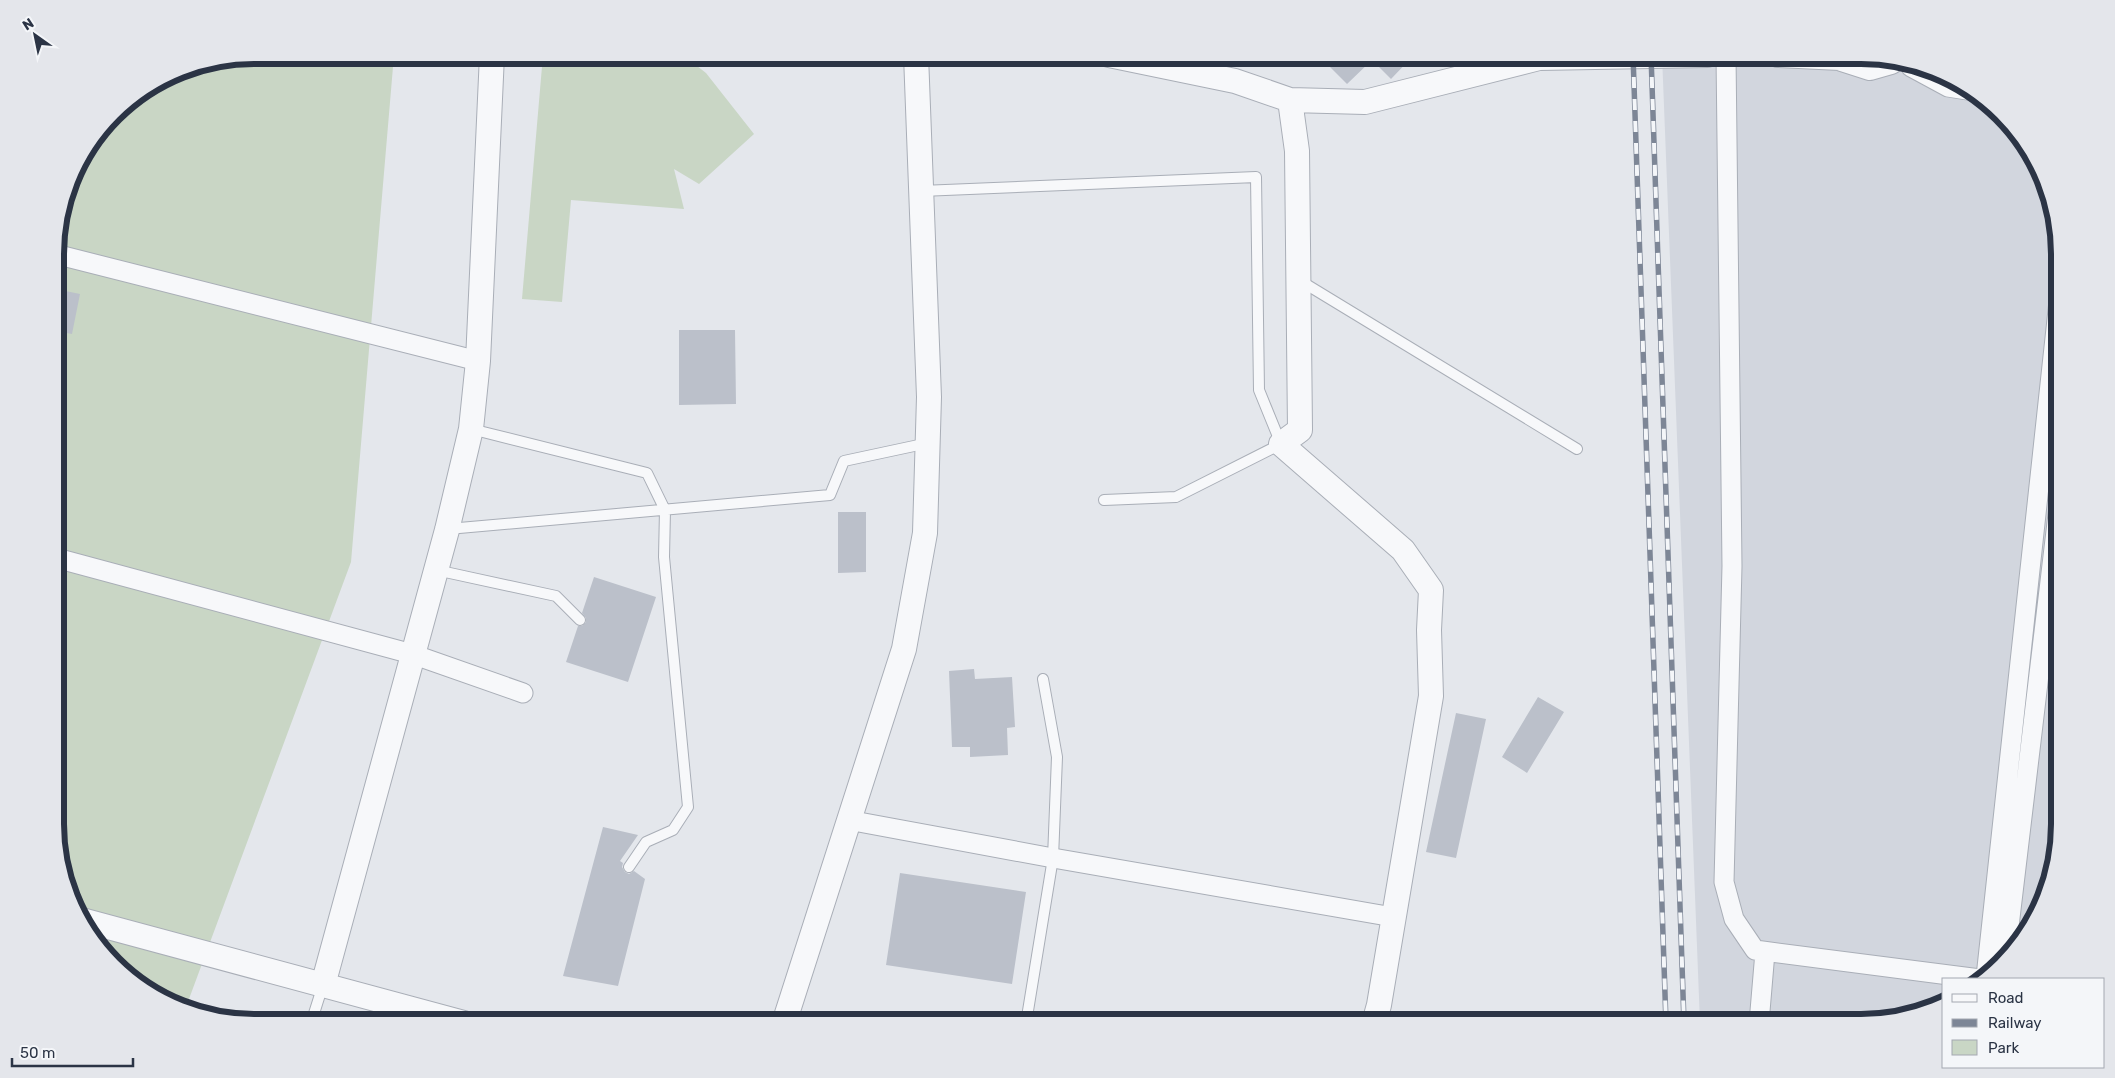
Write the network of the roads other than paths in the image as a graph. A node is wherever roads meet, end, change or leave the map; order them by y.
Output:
1 (492, 64) edge
2 (916, 64) edge
3 (1153, 64) edge
4 (1511, 64) edge
5 (1726, 64) edge
6 (1865, 64) edge
7 (1882, 65) edge
8 (1927, 76) edge
9 (1954, 88) edge
10 (1290, 100) junction
11 (921, 191) junction
12 (64, 256) edge
13 (1298, 279) junction
14 (478, 361) junction
15 (2051, 367) edge
16 (471, 429) junction
17 (928, 443) junction
18 (1281, 444) junction
19 (1577, 449) dead end
20 (1104, 500) dead end
21 (665, 510) junction
22 (447, 530) junction
23 (64, 560) edge
24 (436, 570) junction
25 (2051, 573) edge
26 (580, 620) dead end
27 (412, 654) junction
28 (1044, 679) dead end
29 (523, 693) dead end
30 (848, 820) junction
31 (1053, 858) junction
32 (629, 867) dead end
33 (1393, 917) junction
34 (91, 922) edge
35 (2007, 946) edge
36 (1765, 952) junction
37 (1987, 966) edge
38 (1972, 978) edge
39 (323, 985) junction
40 (314, 1014) edge
41 (431, 1014) edge
42 (787, 1014) edge
43 (1027, 1014) edge
44 (1376, 1014) edge
45 (1760, 1014) edge

1 - 14 street
2 - 11 street
3 - 10 street
4 - 10 street
5 - 36 street
6 - 7 street
8 - 9 street
10 - 13 street
11 - 17 street
11 - 18 lane
12 - 14 street
13 - 18 street
13 - 19 lane
14 - 16 street
15 - 37 street
16 - 21 lane
16 - 22 street
17 - 21 lane
17 - 30 street
18 - 20 lane
18 - 33 street
21 - 22 lane
21 - 32 lane
22 - 24 street
23 - 27 street
24 - 26 lane
24 - 27 street
25 - 35 street
27 - 29 street
27 - 39 street
28 - 31 lane
30 - 31 street
30 - 42 street
31 - 33 street
31 - 43 lane
33 - 44 street
34 - 39 street
36 - 38 street
36 - 45 street
39 - 40 lane
39 - 41 street

